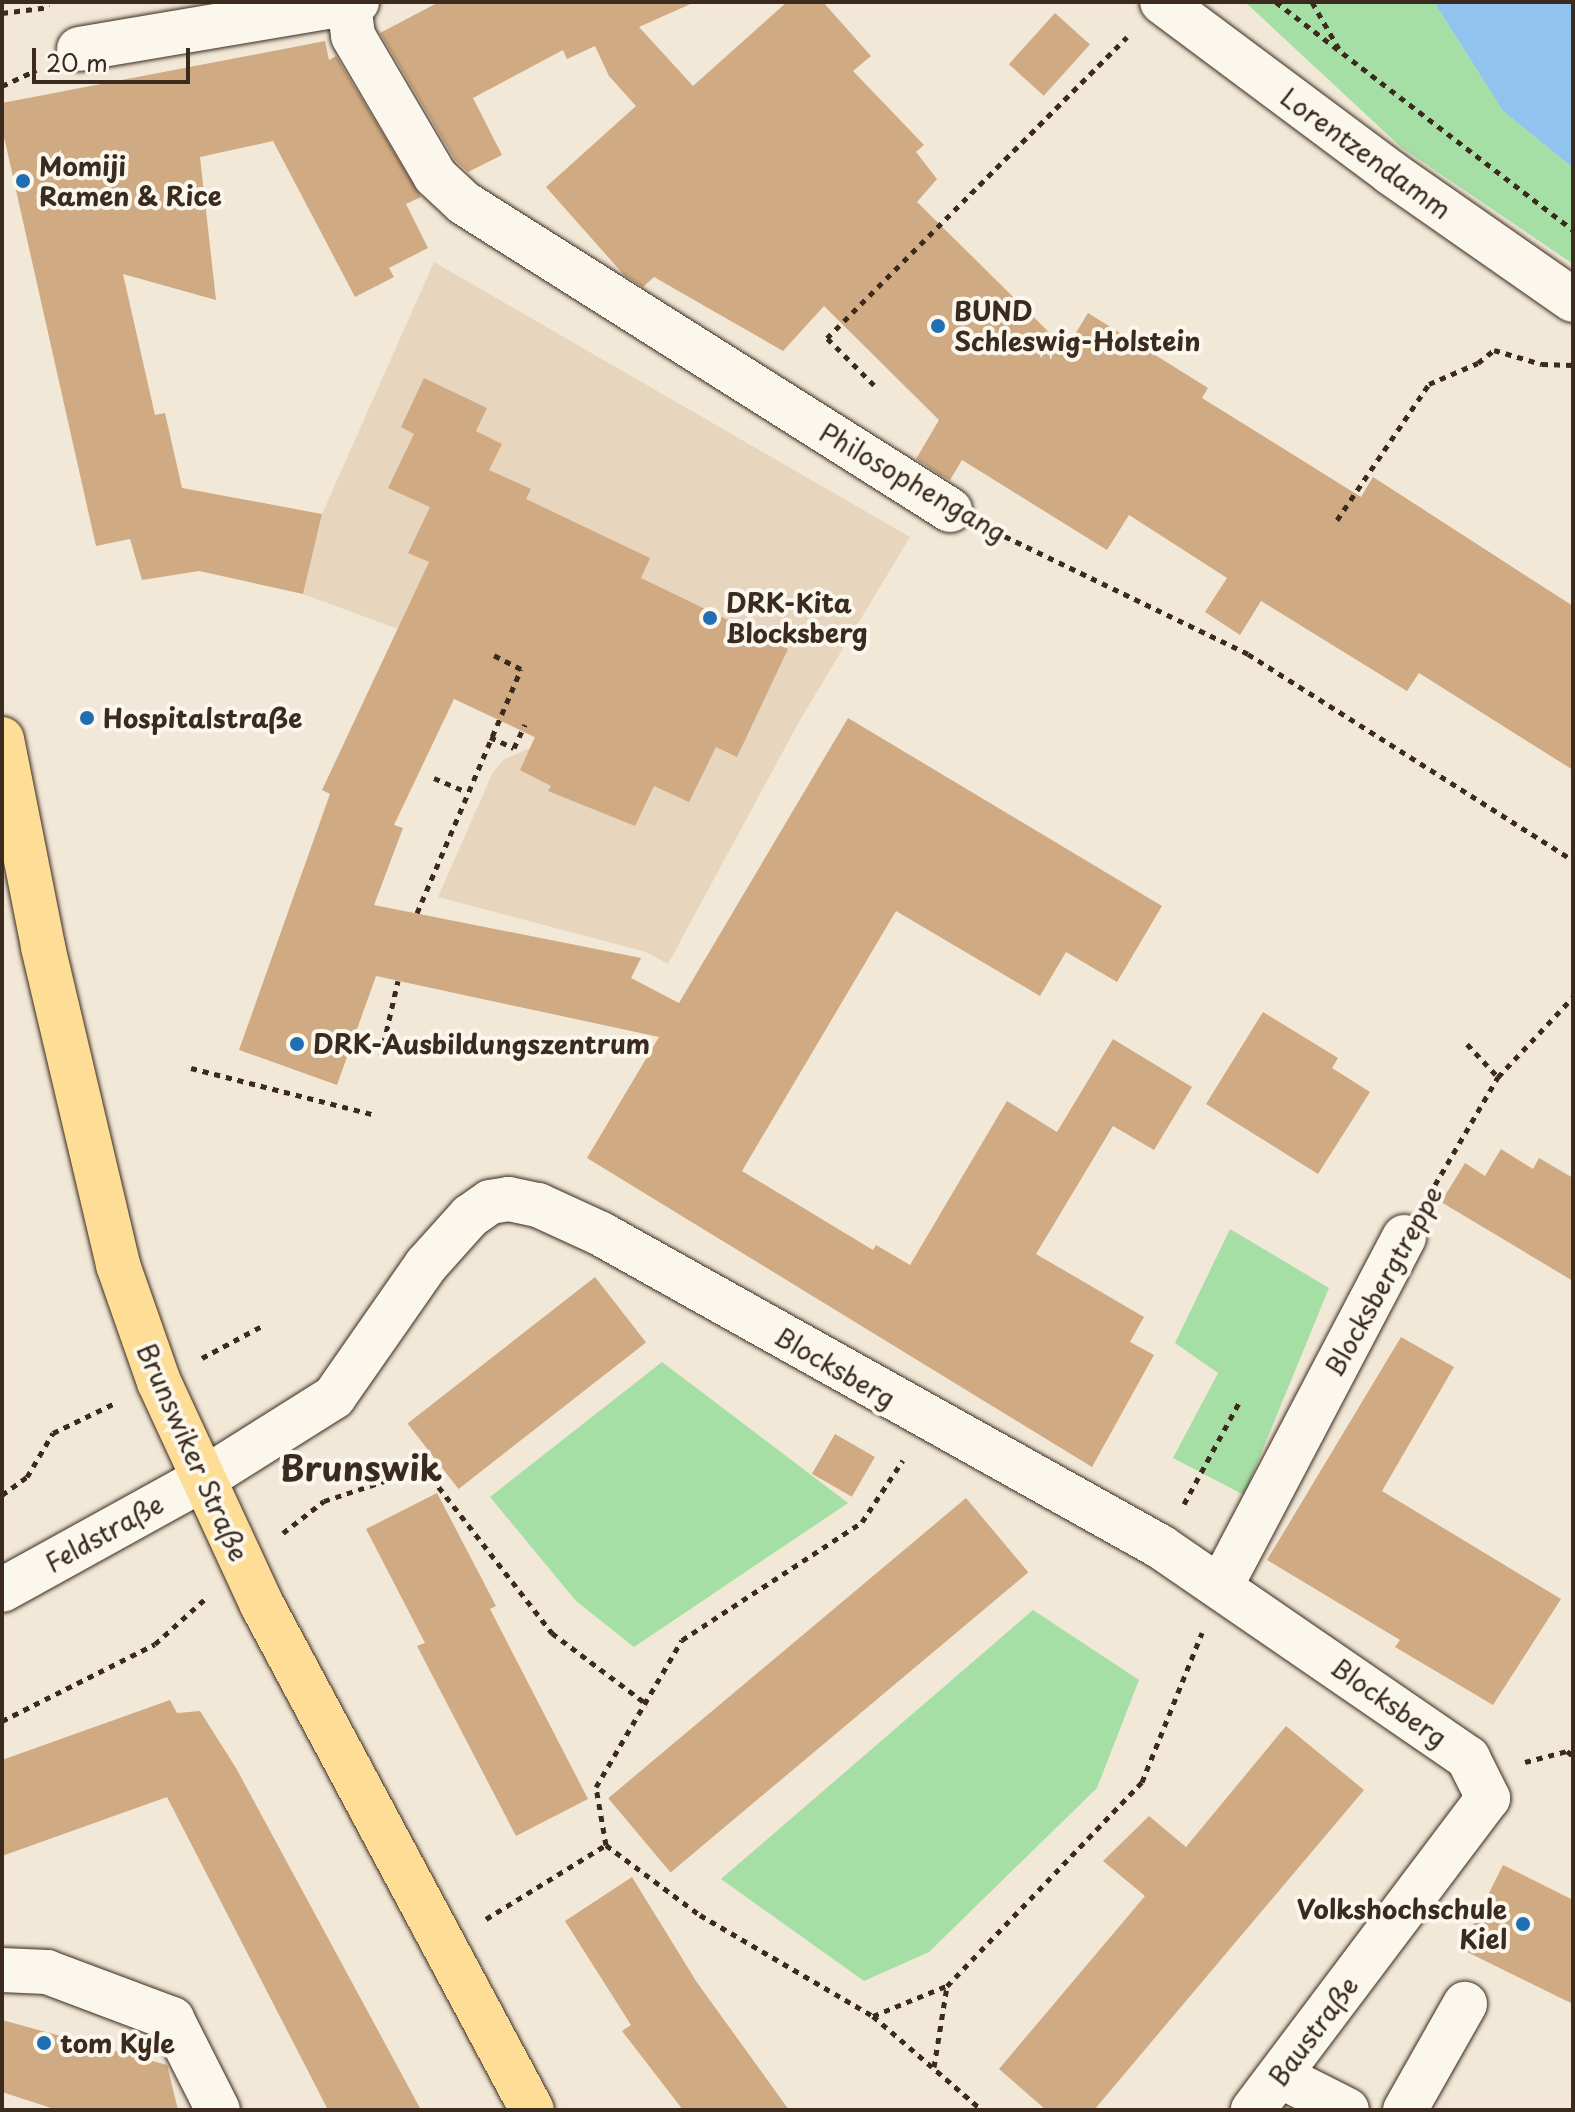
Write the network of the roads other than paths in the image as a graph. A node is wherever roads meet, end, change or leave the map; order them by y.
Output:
1 (353, 4) edge
2 (1151, 13) edge
3 (79, 49) dead end
4 (1573, 300) edge
5 (950, 510) road end
6 (2, 739) edge
7 (1404, 1237) road end
8 (207, 1477) junction
9 (1222, 1584) junction
10 (2, 1590) edge
11 (1488, 1798) joint
12 (2, 1970) edge
13 (1465, 2004) dead end
14 (1280, 2076) junction
15 (218, 2110) edge
16 (532, 2110) edge
17 (1253, 2110) edge
18 (1347, 2110) edge
19 (1405, 2110) edge

1 - 3 street
1 - 5 street, Philosophengang
2 - 4 street, Lorentzendamm
6 - 8 main road, Brunswiker Straße
7 - 9 street, Blocksbergtreppe
8 - 9 street, Blocksberg
8 - 10 street, Feldstraße
8 - 16 main road, Brunswiker Straße
9 - 11 street, Blocksberg
11 - 14 street, Baustraße
12 - 15 street
13 - 19 street
14 - 17 street, Baustraße
14 - 18 street

